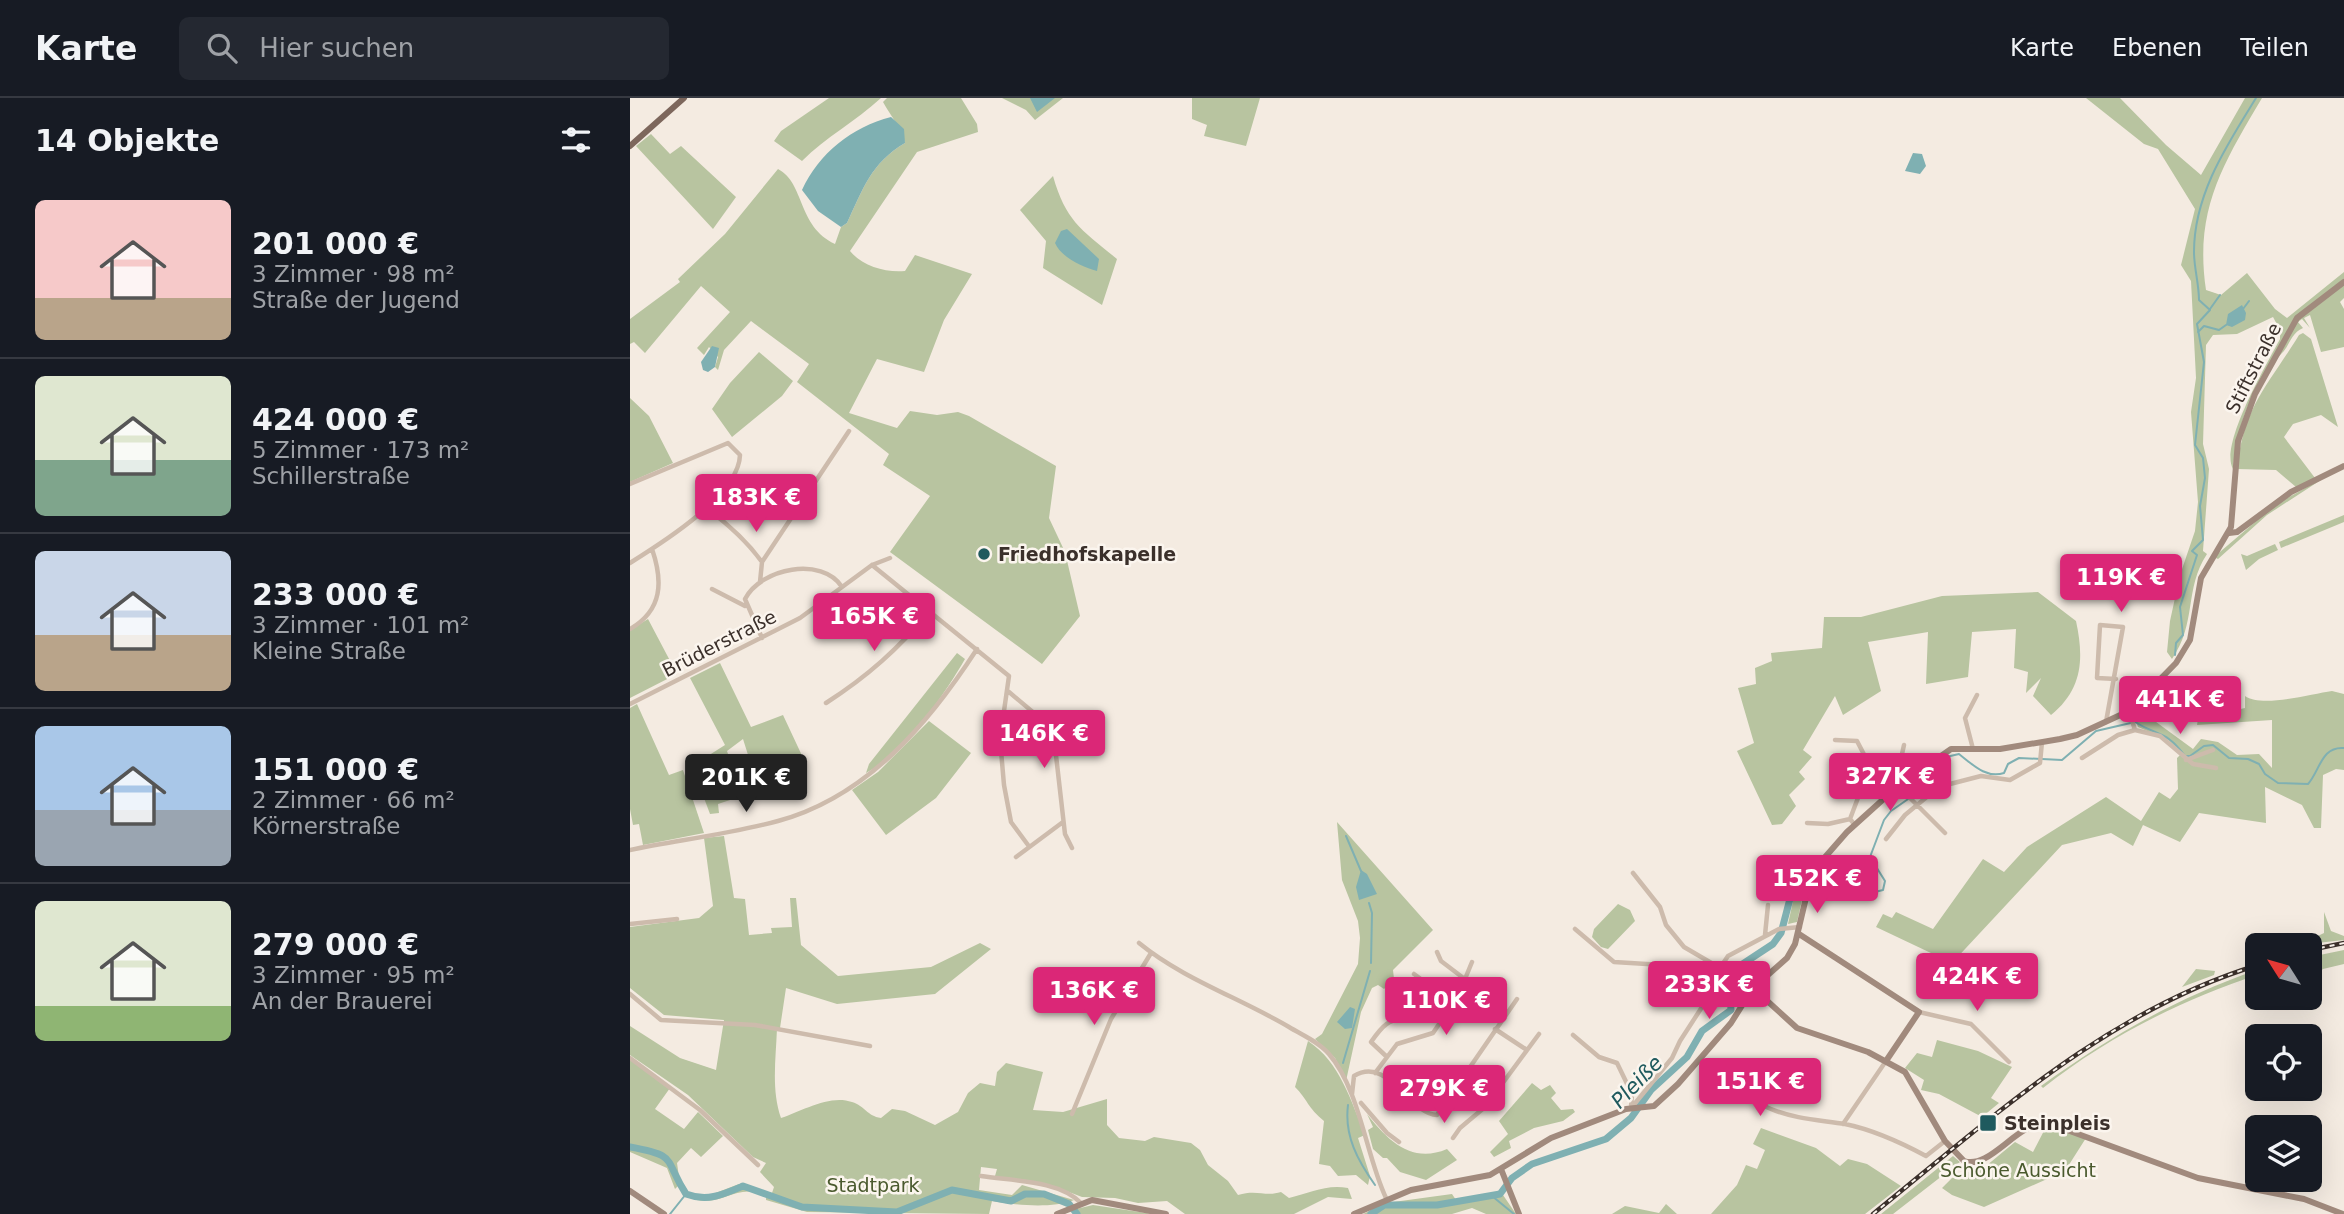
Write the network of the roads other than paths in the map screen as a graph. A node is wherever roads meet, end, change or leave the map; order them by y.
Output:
1 (684, 98) edge
2 (630, 146) edge
3 (2344, 282) edge
4 (849, 431) dead end
5 (2344, 466) edge
6 (630, 484) edge
7 (706, 508) junction
8 (2229, 533) junction
9 (652, 549) junction
10 (890, 558) dead end
11 (762, 562) junction
12 (630, 564) edge
13 (872, 565) junction
14 (760, 583) junction
15 (842, 587) junction
16 (712, 589) dead end
17 (746, 606) junction
18 (930, 611) junction
19 (630, 629) edge
20 (762, 638) junction
21 (977, 649) junction
22 (2116, 679) junction
23 (1009, 691) junction
24 (1977, 695) dead end
25 (826, 703) dead end
26 (630, 704) edge
27 (2130, 714) junction
28 (2106, 722) junction
29 (2135, 730) junction
30 (1835, 740) dead end
31 (2042, 742) junction
32 (1904, 745) dead end
33 (1973, 750) junction
34 (2213, 750) dead end
35 (2082, 758) dead end
36 (2186, 760) junction
37 (2216, 768) dead end
38 (1911, 777) junction
39 (1898, 786) junction
40 (1915, 806) junction
41 (1850, 819) junction
42 (1063, 822) junction
43 (1807, 823) dead end
44 (1856, 825) junction
45 (1945, 833) dead end
46 (1886, 839) dead end
47 (1028, 845) junction
48 (1072, 848) dead end
49 (630, 850) edge
50 (1016, 857) dead end
51 (1633, 873) dead end
52 (1768, 905) dead end
53 (677, 919) dead end
54 (630, 924) edge
55 (1575, 929) dead end
56 (1801, 933) junction
57 (1765, 936) junction
58 (1139, 943) dead end
59 (1151, 953) junction
60 (1437, 953) dead end
61 (1472, 962) dead end
62 (1720, 968) junction
63 (1414, 974) dead end
64 (1466, 980) junction
65 (1753, 988) junction
66 (1713, 990) junction
67 (630, 994) edge
68 (1517, 999) dead end
69 (1919, 1012) junction
70 (1494, 1029) junction
71 (1539, 1034) dead end
72 (1573, 1035) dead end
73 (870, 1046) dead end
74 (1527, 1050) junction
75 (1387, 1057) junction
76 (630, 1058) edge
77 (1700, 1059) junction
78 (1886, 1061) junction
79 (2010, 1062) dead end
80 (1375, 1073) junction
81 (1459, 1081) junction
82 (1493, 1096) junction
83 (1352, 1099) junction
84 (1356, 1108) junction
85 (1633, 1108) junction
86 (1072, 1114) dead end
87 (1843, 1124) junction
88 (1454, 1138) dead end
89 (1399, 1142) dead end
90 (1945, 1142) junction
91 (758, 1165) dead end
92 (1501, 1170) junction
93 (981, 1176) dead end
94 (630, 1191) edge
95 (1386, 1198) junction
96 (1079, 1204) junction
97 (649, 1206) junction
98 (2326, 1211) edge
99 (646, 1214) edge
100 (664, 1214) edge
101 (1057, 1214) edge
102 (1166, 1214) edge
103 (1354, 1214) edge
104 (1519, 1214) edge
105 (2343, 1214) edge

1 - 2 main road
3 - 8 main road, Stiftstraße
4 - 11 street
5 - 8 main road
6 - 7 street
7 - 9 street
7 - 11 street
8 - 27 main road
9 - 12 street
9 - 19 street
10 - 13 street, Brüderstraße
11 - 14 street
13 - 15 street, Brüderstraße
13 - 18 street
14 - 15 street
14 - 17 street
15 - 20 street, Brüderstraße
16 - 17 street
17 - 20 street
18 - 21 street
18 - 25 street
20 - 26 street, Brüderstraße
21 - 23 street
21 - 49 street
22 - 22 street
22 - 28 street
23 - 42 street
23 - 47 street
24 - 33 street
27 - 28 main road
27 - 29 street
28 - 31 main road
29 - 35 street
29 - 36 street
30 - 41 street
31 - 33 main road
31 - 40 street
32 - 38 street
33 - 38 main road
34 - 36 street
36 - 37 street
38 - 39 main road
39 - 40 street
39 - 44 main road
40 - 45 street
40 - 46 street
41 - 43 street
41 - 44 street
42 - 47 street
42 - 48 street
44 - 56 main road
47 - 50 street
51 - 62 street
52 - 57 street
53 - 54 street
55 - 66 street
56 - 57 street
56 - 65 main road
56 - 69 main road
57 - 62 street
58 - 59 street
59 - 83 street
59 - 86 street
60 - 64 street
61 - 64 street
62 - 66 street
63 - 75 street
64 - 75 street
65 - 77 main road
65 - 78 main road
66 - 85 street
67 - 73 street
68 - 70 street
69 - 78 main road
69 - 79 street
70 - 74 street
70 - 81 street
71 - 74 street
72 - 85 street
74 - 82 street
75 - 80 street
76 - 91 street
77 - 85 main road
77 - 87 street
78 - 87 street
78 - 90 main road
80 - 81 street
80 - 83 street
81 - 82 street
82 - 88 street
83 - 84 street
84 - 89 street
84 - 95 street
85 - 92 main road
87 - 90 street
90 - 98 main road
92 - 95 main road
92 - 104 main road
93 - 96 street
94 - 97 main road
95 - 103 main road
96 - 101 main road
96 - 102 main road
97 - 99 main road
97 - 100 main road
98 - 105 main road

